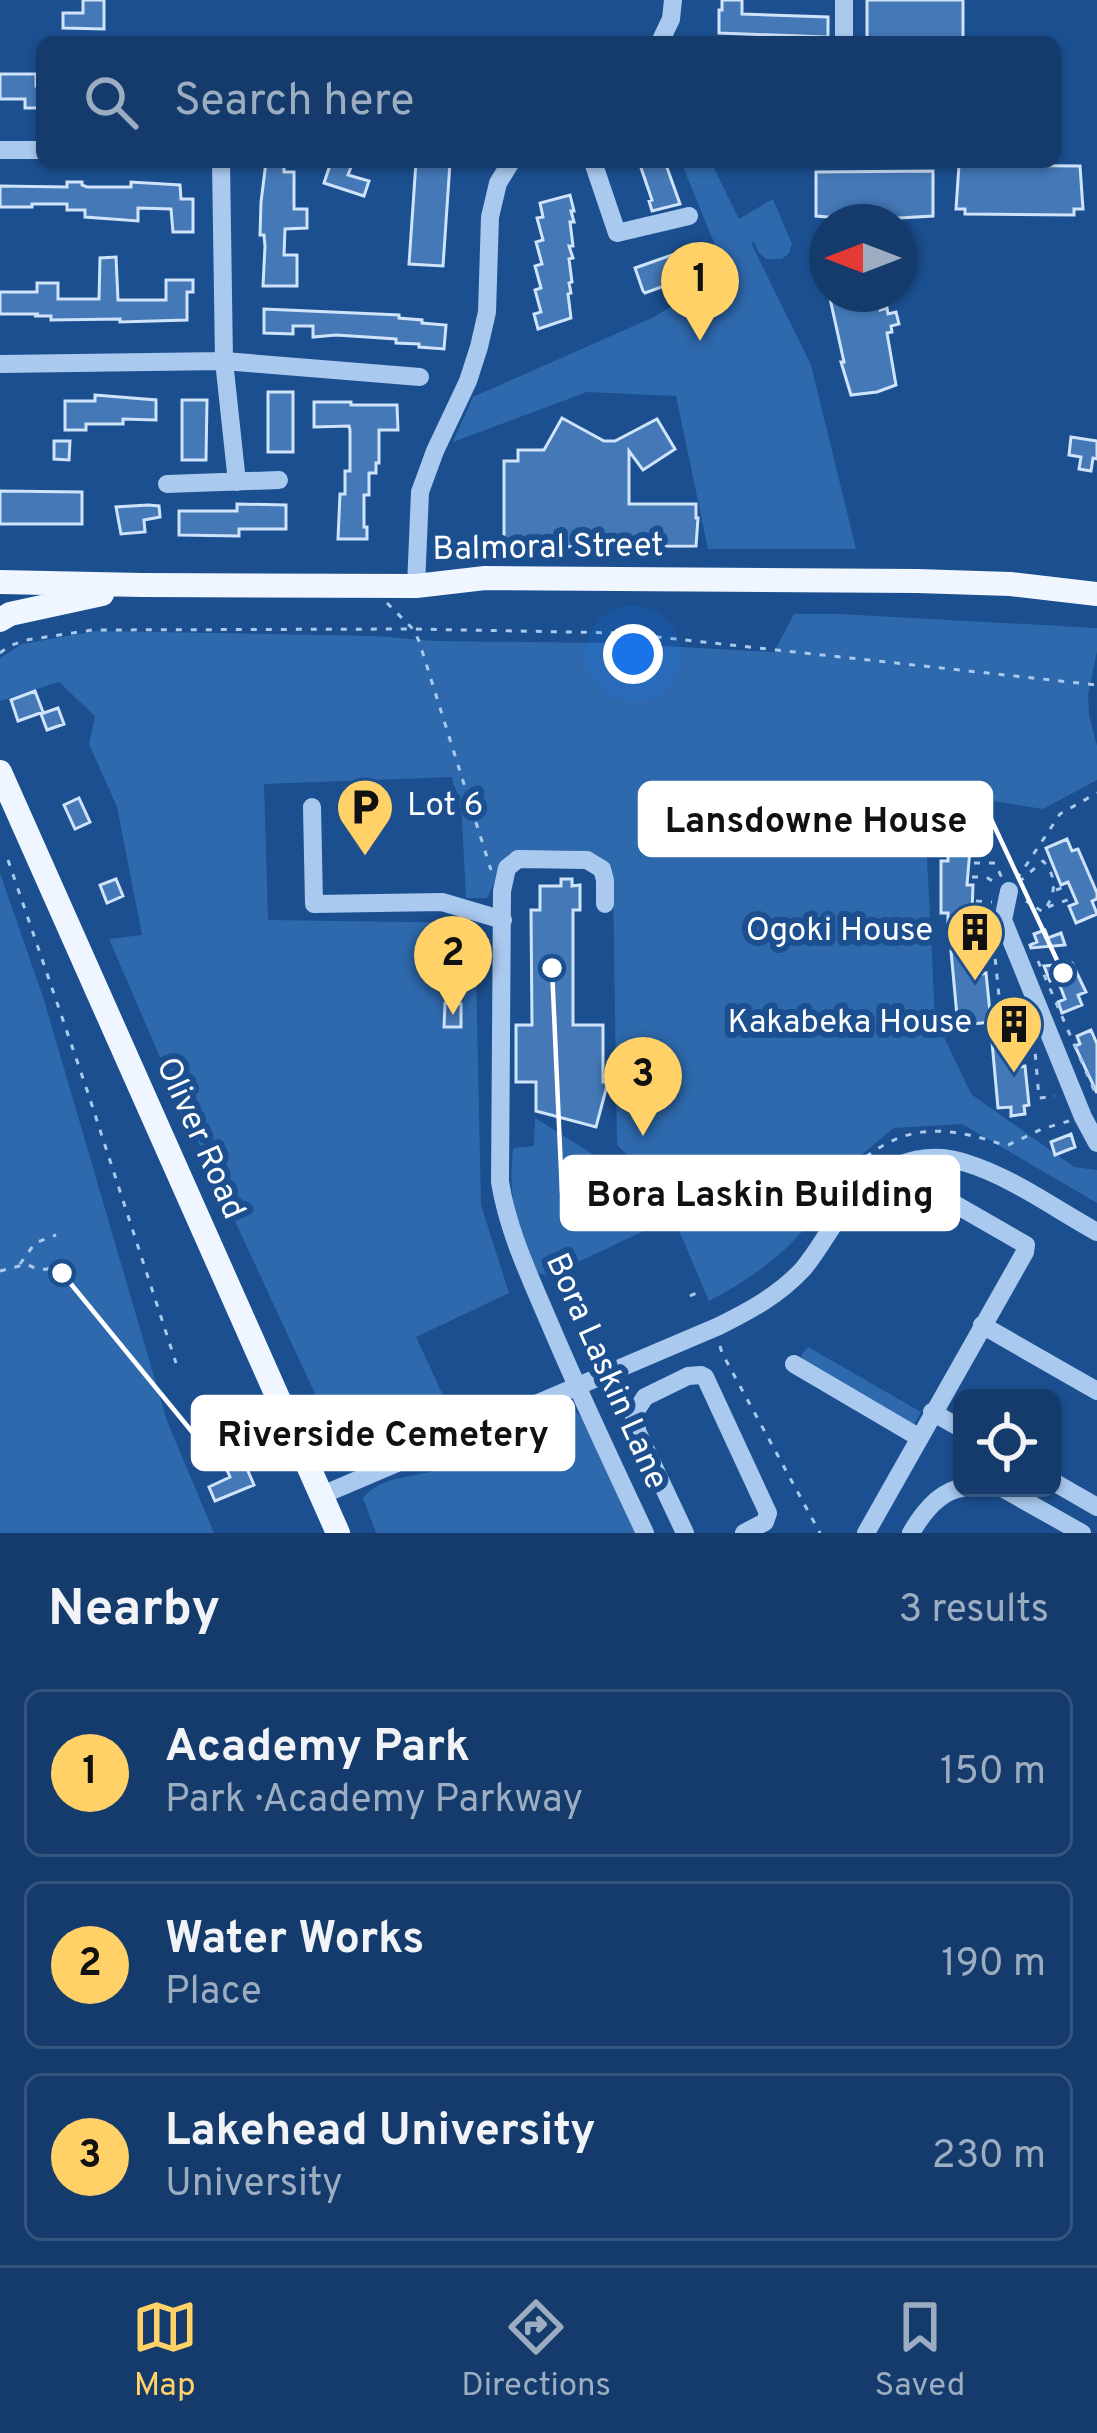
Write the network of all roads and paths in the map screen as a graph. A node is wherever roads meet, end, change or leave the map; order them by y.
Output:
1 (673, 0) edge
2 (844, 0) edge
3 (663, 36) edge
4 (844, 36) edge
5 (0, 150) edge
6 (36, 150) edge
7 (221, 168) edge
8 (507, 168) edge
9 (595, 168) edge
10 (689, 216) dead end
11 (224, 361) junction
12 (0, 364) edge
13 (420, 377) dead end
14 (279, 480) dead end
15 (237, 482) junction
16 (167, 484) dead end
17 (0, 582) edge
18 (142, 585) junction
19 (416, 586) junction
20 (1097, 594) edge
21 (389, 608) dead end
22 (0, 620) edge
23 (412, 629) junction
24 (0, 653) edge
25 (1097, 685) edge
26 (0, 772) edge
27 (1097, 793) edge
28 (312, 807) dead end
29 (8, 860) dead end
30 (974, 863) dead end
31 (1059, 864) dead end
32 (1049, 868) junction
33 (492, 872) dead end
34 (972, 877) dead end
35 (1067, 886) dead end
36 (1009, 891) junction
37 (1054, 891) junction
38 (1070, 899) dead end
39 (605, 904) dead end
40 (1047, 908) junction
41 (503, 920) junction
42 (1004, 948) junction
43 (986, 951) dead end
44 (1036, 954) dead end
45 (996, 964) junction
46 (983, 965) dead end
47 (990, 990) dead end
48 (998, 990) junction
49 (1028, 1005) dead end
50 (1033, 1028) dead end
51 (1024, 1042) dead end
52 (1034, 1042) junction
53 (1035, 1055) junction
54 (1023, 1056) dead end
55 (1037, 1080) junction
56 (1029, 1081) dead end
57 (1075, 1095) junction
58 (1041, 1097) junction
59 (1097, 1097) edge
60 (1032, 1104) dead end
61 (1097, 1143) edge
62 (925, 1187) dead end
63 (1097, 1232) edge
64 (56, 1235) dead end
65 (65, 1264) dead end
66 (19, 1265) junction
67 (0, 1270) edge
68 (982, 1325) junction
69 (720, 1346) dead end
70 (176, 1363) dead end
71 (794, 1364) dead end
72 (577, 1388) junction
73 (1097, 1391) edge
74 (932, 1412) junction
75 (953, 1424) edge
76 (920, 1438) junction
77 (1061, 1486) edge
78 (953, 1489) edge
79 (322, 1495) junction
80 (1018, 1497) edge
81 (1097, 1507) edge
82 (816, 1508) dead end
83 (675, 1512) junction
84 (808, 1512) junction
85 (642, 1526) edge
86 (338, 1533) edge
87 (685, 1533) edge
88 (744, 1533) edge
89 (820, 1533) edge
90 (866, 1533) edge
91 (911, 1533) edge
92 (1082, 1533) edge

1 - 3 street
2 - 4 street
5 - 6 street
7 - 11 street
8 - 19 street
9 - 10 street
11 - 12 street
11 - 13 street
11 - 15 street
14 - 15 street
15 - 16 street
17 - 18 main road, Balmoral Street
18 - 19 main road, Balmoral Street
18 - 22 main road
19 - 20 main road, Balmoral Street
21 - 23 path
23 - 24 path
23 - 25 path
23 - 33 path
26 - 79 main road, Oliver Road
27 - 36 path
28 - 41 street
29 - 70 path
30 - 36 path
31 - 32 path
32 - 36 path
32 - 37 path
34 - 36 path
35 - 37 path
36 - 40 path
36 - 42 street
37 - 40 path
38 - 40 path
39 - 41 street, Bora Laskin Lane
41 - 72 street, Bora Laskin Lane
42 - 43 path
42 - 45 path
42 - 57 street
44 - 59 path
45 - 46 path
45 - 48 path
47 - 48 path
48 - 49 path
50 - 52 path
51 - 52 path
52 - 53 path
53 - 54 path
53 - 55 path
55 - 56 path
55 - 58 path
57 - 58 path
57 - 61 street
58 - 60 path
62 - 68 street
63 - 72 street
64 - 66 path
65 - 66 path
66 - 67 path
68 - 73 street
68 - 74 street
69 - 84 path
71 - 76 street
72 - 79 street
72 - 85 street, Bora Laskin Lane
74 - 75 street
74 - 76 street
76 - 90 street
77 - 81 street
78 - 91 street
79 - 86 main road, Oliver Road
80 - 92 street
82 - 84 path
83 - 85 street
83 - 87 street
83 - 88 street
84 - 89 path

